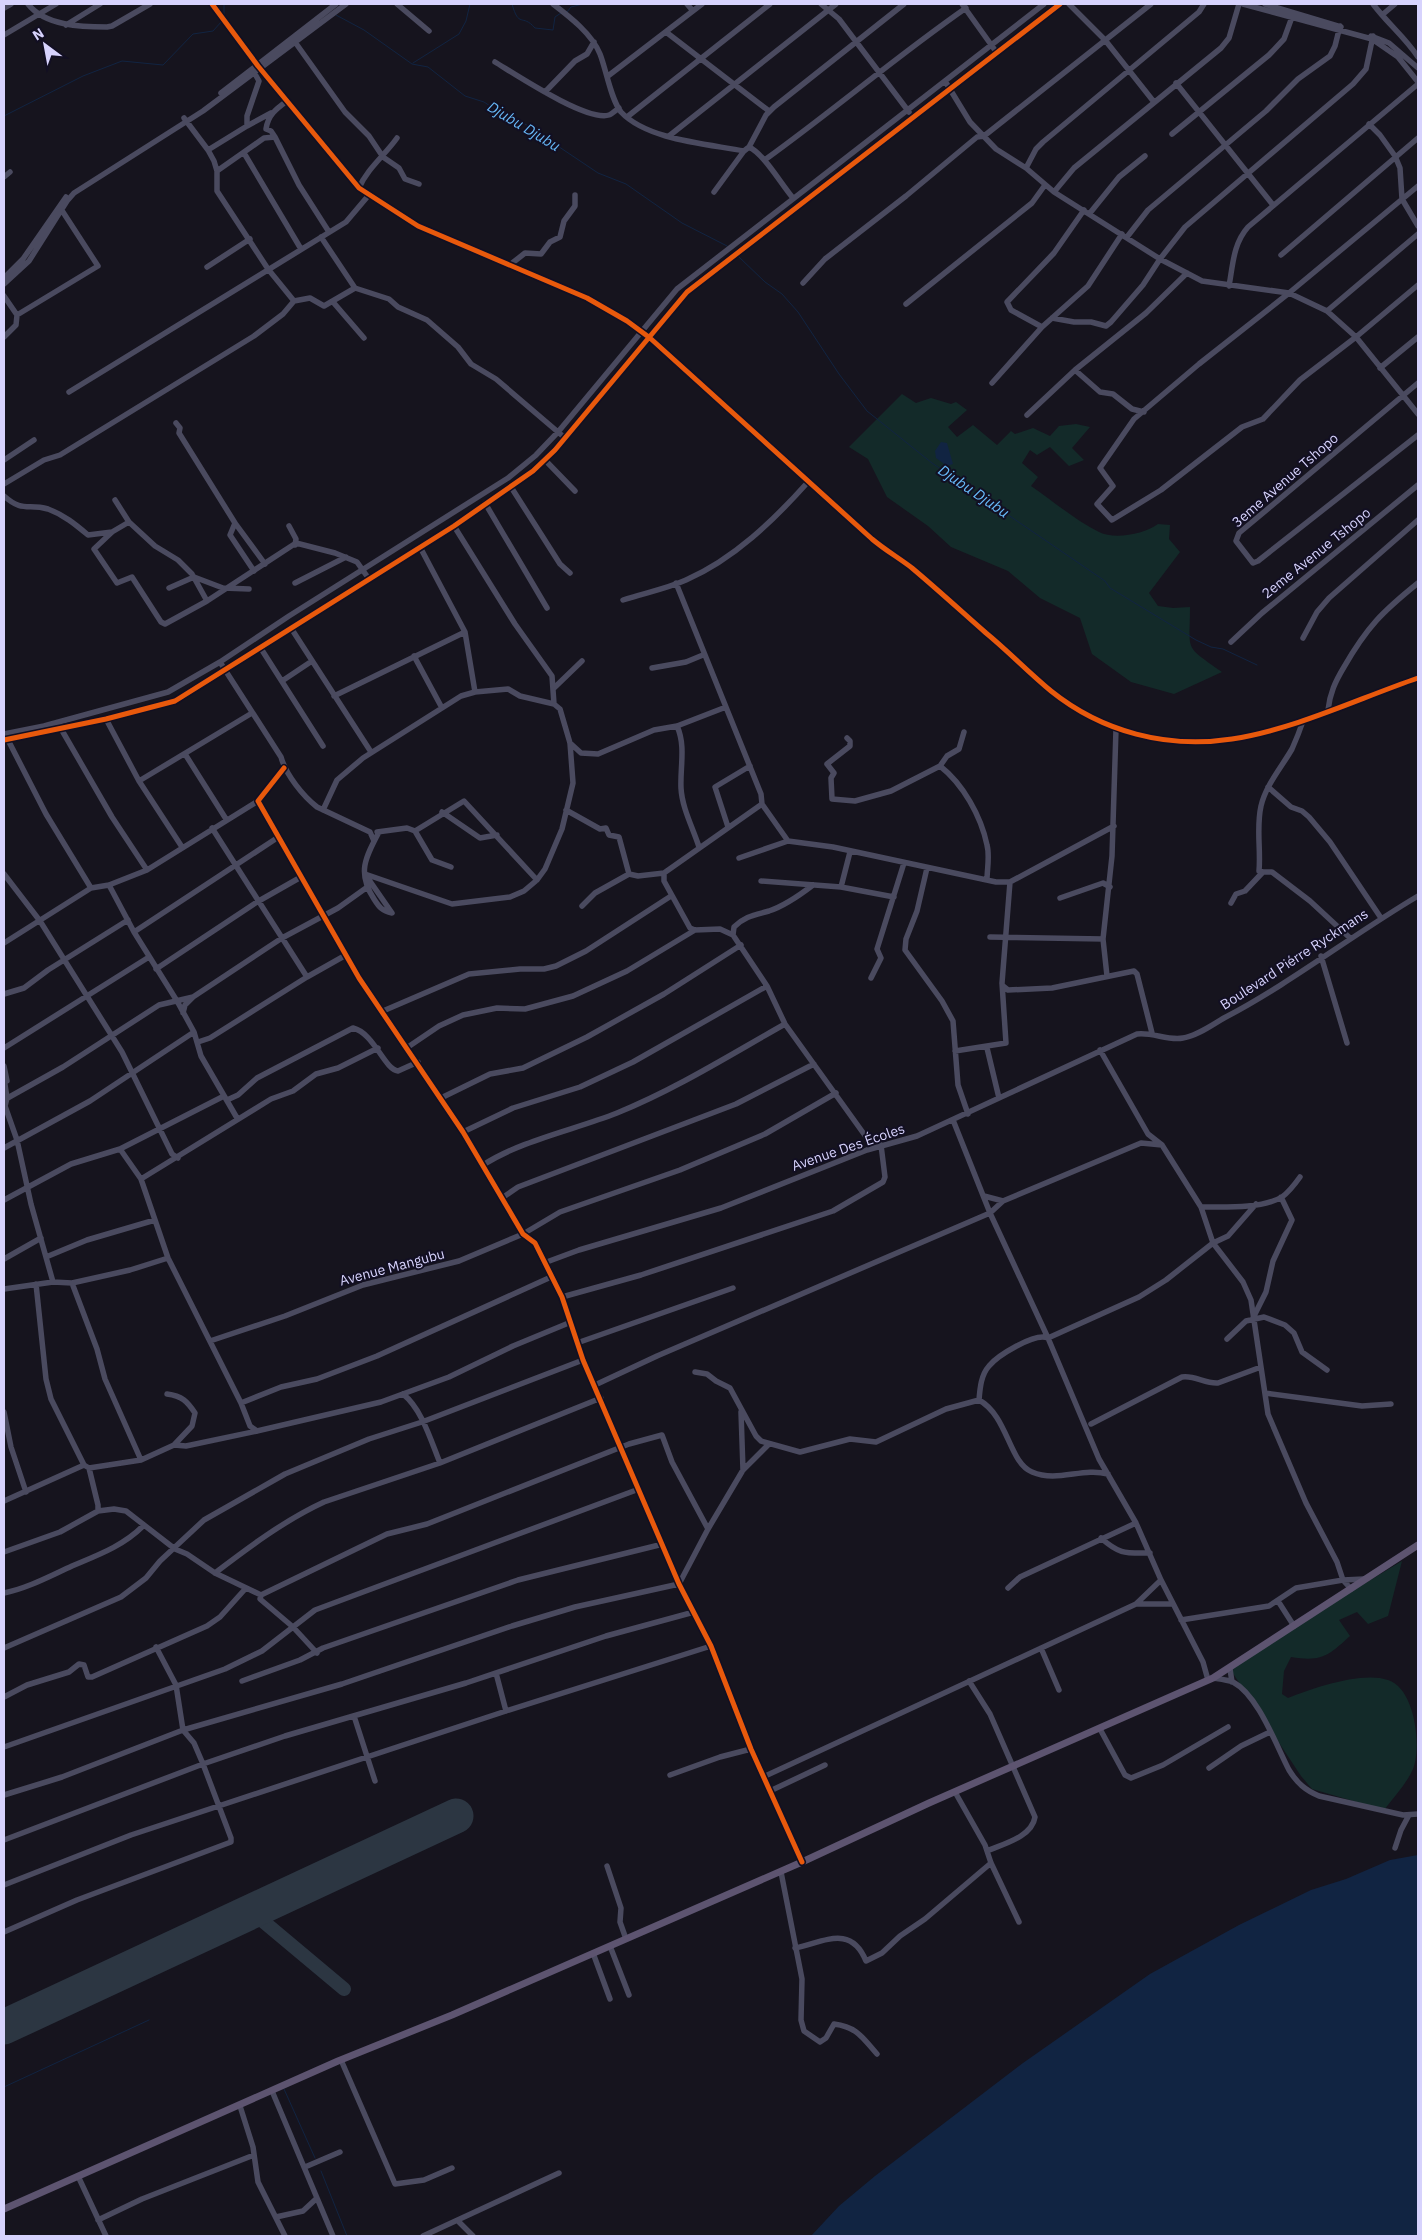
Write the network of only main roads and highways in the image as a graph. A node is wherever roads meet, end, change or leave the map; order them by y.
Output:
1 (1418, 1545) edge
2 (4, 2210) edge

1 - 2 main road

